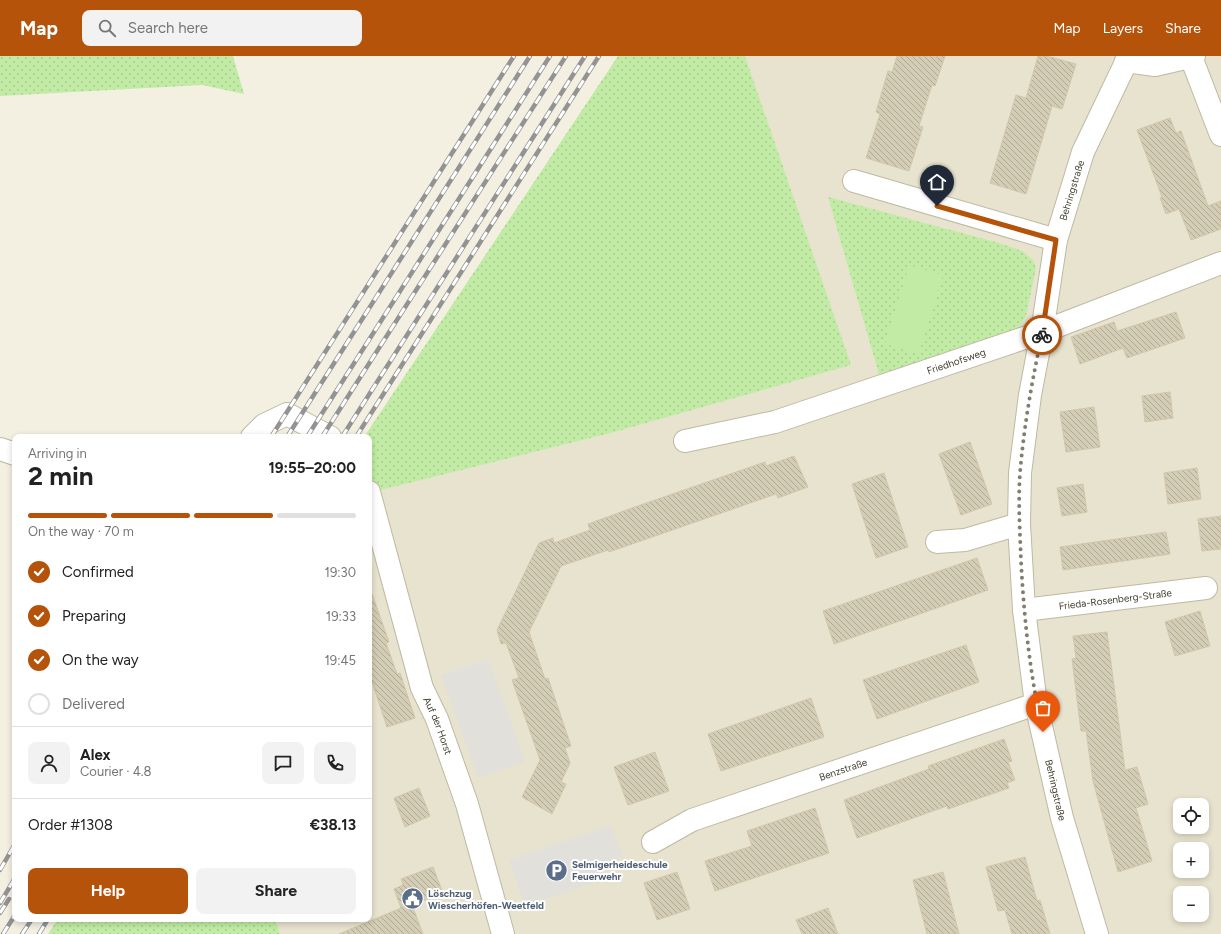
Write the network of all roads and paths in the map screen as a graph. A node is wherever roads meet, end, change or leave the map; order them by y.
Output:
1 (1192, 57) edge
2 (1128, 58) edge
3 (1221, 135) edge
4 (854, 181) dead end
5 (1056, 240) junction
6 (1221, 263) edge
7 (1042, 332) junction
8 (255, 434) edge
9 (324, 434) edge
10 (685, 441) dead end
11 (0, 449) edge
12 (12, 453) edge
13 (372, 502) edge
14 (1019, 524) junction
15 (937, 542) dead end
16 (1206, 588) dead end
17 (1024, 610) junction
18 (1036, 704) junction
19 (653, 842) dead end
20 (503, 934) edge
21 (1097, 934) edge

1 - 2 street
1 - 3 street
2 - 5 street, Behringstraße
4 - 5 street
5 - 7 street, Behringstraße
6 - 7 street, Friedhofsweg
7 - 10 street, Friedhofsweg
7 - 14 street, Behringstraße
8 - 9 street
11 - 12 street
13 - 20 street, Auf der Horst
14 - 15 street
14 - 17 street, Behringstraße
16 - 17 street, Frieda-Rosenberg-Straße
17 - 18 street, Behringstraße
18 - 19 street, Benzstraße
18 - 21 street, Behringstraße

